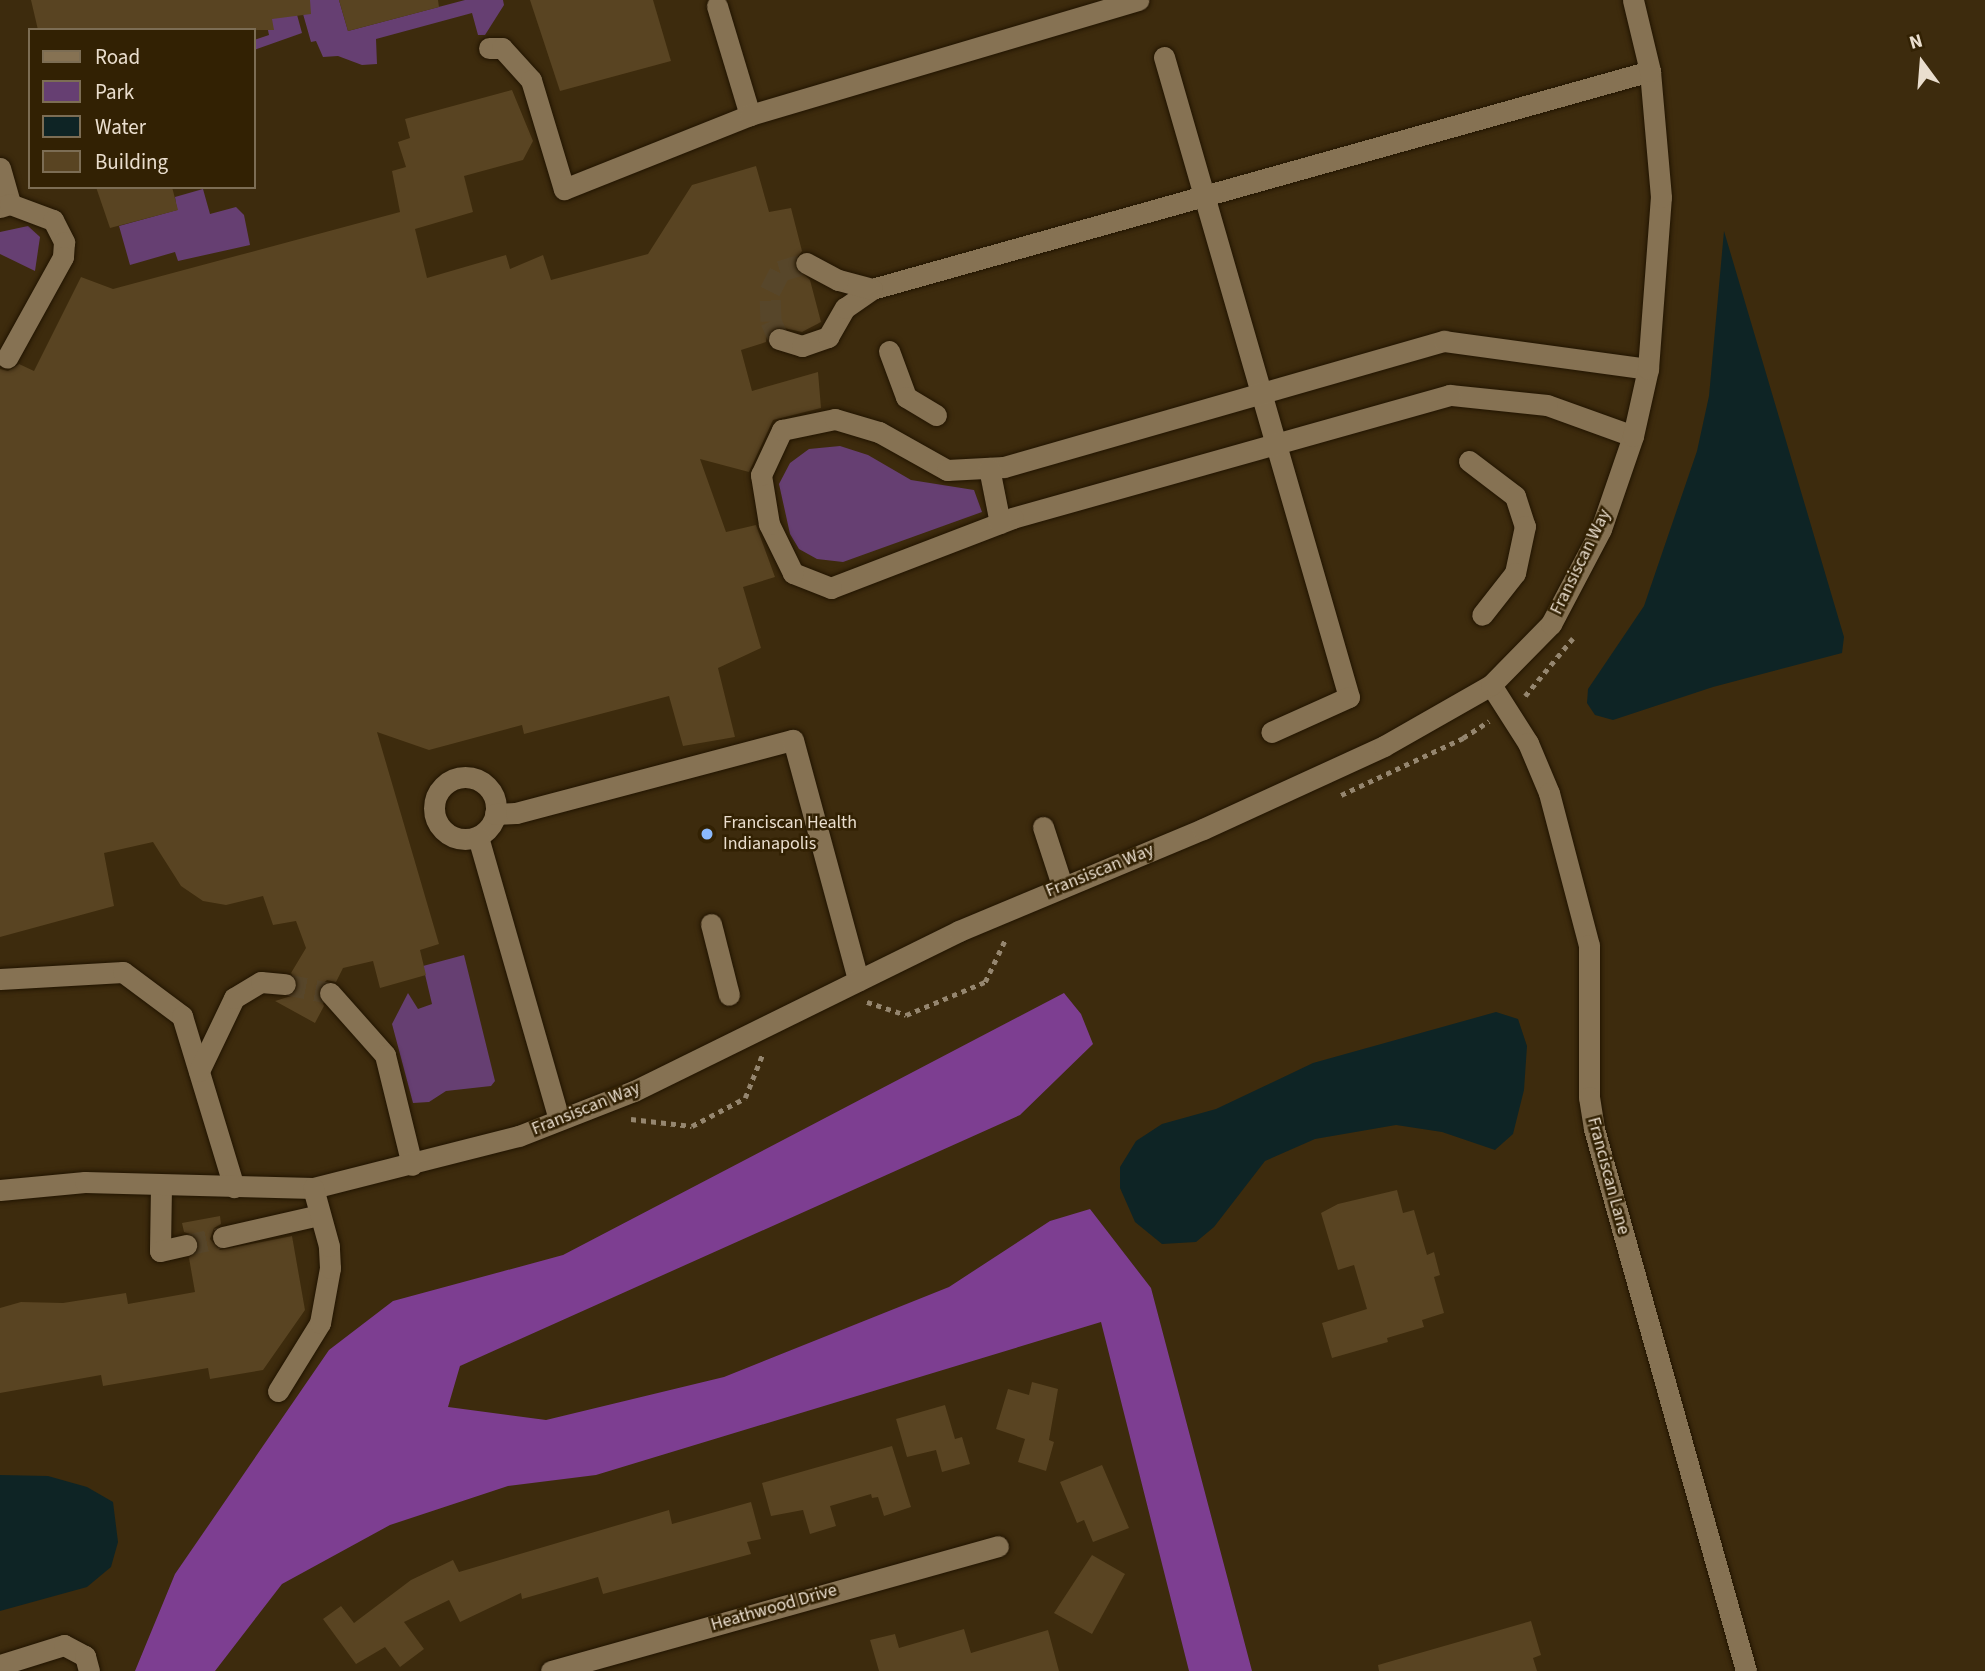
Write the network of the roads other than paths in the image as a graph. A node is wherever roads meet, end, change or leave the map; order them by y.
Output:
1 (1138, 0) edge
2 (1633, 0) edge
3 (717, 6) dead end
4 (489, 48) dead end
5 (1164, 57) dead end
6 (1650, 71) junction
7 (750, 115) junction
8 (0, 168) edge
9 (1205, 194) junction
10 (5, 205) edge
11 (806, 263) dead end
12 (872, 289) junction
13 (779, 339) dead end
14 (889, 351) dead end
15 (7, 358) dead end
16 (1648, 369) junction
17 (1264, 395) junction
18 (936, 415) dead end
19 (1633, 436) junction
20 (1277, 445) junction
21 (1469, 461) dead end
22 (989, 468) junction
23 (1000, 523) junction
24 (1482, 615) dead end
25 (1491, 685) junction
26 (1272, 732) dead end
27 (495, 814) junction
28 (1043, 827) dead end
29 (478, 836) junction
30 (1062, 885) junction
31 (711, 924) dead end
32 (0, 979) edge
33 (858, 981) junction
34 (285, 984) tunnel mouth
35 (330, 993) tunnel mouth
36 (729, 995) dead end
37 (199, 1071) junction
38 (559, 1120) junction
39 (412, 1165) junction
40 (161, 1186) junction
41 (233, 1187) junction
42 (313, 1188) junction
43 (0, 1190) edge
44 (319, 1215) junction
45 (223, 1237) tunnel mouth
46 (186, 1245) tunnel mouth
47 (278, 1391) dead end
48 (998, 1546) dead end
49 (0, 1665) edge
50 (89, 1671) edge
51 (551, 1671) edge
52 (1746, 1671) edge

1 - 7 street
2 - 6 street, Fransiscan Way
3 - 7 street
4 - 7 street
5 - 9 street
6 - 9 street
6 - 16 street, Fransiscan Way
8 - 10 street
9 - 12 street
9 - 17 street
10 - 15 street
11 - 12 street
12 - 13 street
14 - 18 street
16 - 17 street
16 - 19 street, Fransiscan Way
17 - 20 street
17 - 22 street
19 - 20 street
19 - 25 street, Fransiscan Way
20 - 23 street
20 - 26 street
21 - 24 street
22 - 23 street
22 - 23 street
25 - 30 street, Fransiscan Way
25 - 52 street, Franciscan Lane
27 - 29 street
27 - 29 street
27 - 33 street
28 - 30 street
29 - 38 street
30 - 33 street, Fransiscan Way
31 - 36 street
32 - 37 street
33 - 38 street, Fransiscan Way
34 - 37 street
35 - 39 street
37 - 41 street
38 - 39 street, Fransiscan Way
39 - 42 street, Fransiscan Way
40 - 41 street, Fransiscan Way
40 - 43 street, Fransiscan Way
40 - 46 street
41 - 42 street, Fransiscan Way
42 - 44 street
44 - 45 street
44 - 47 street
48 - 51 street, Heathwood Drive
49 - 50 street

